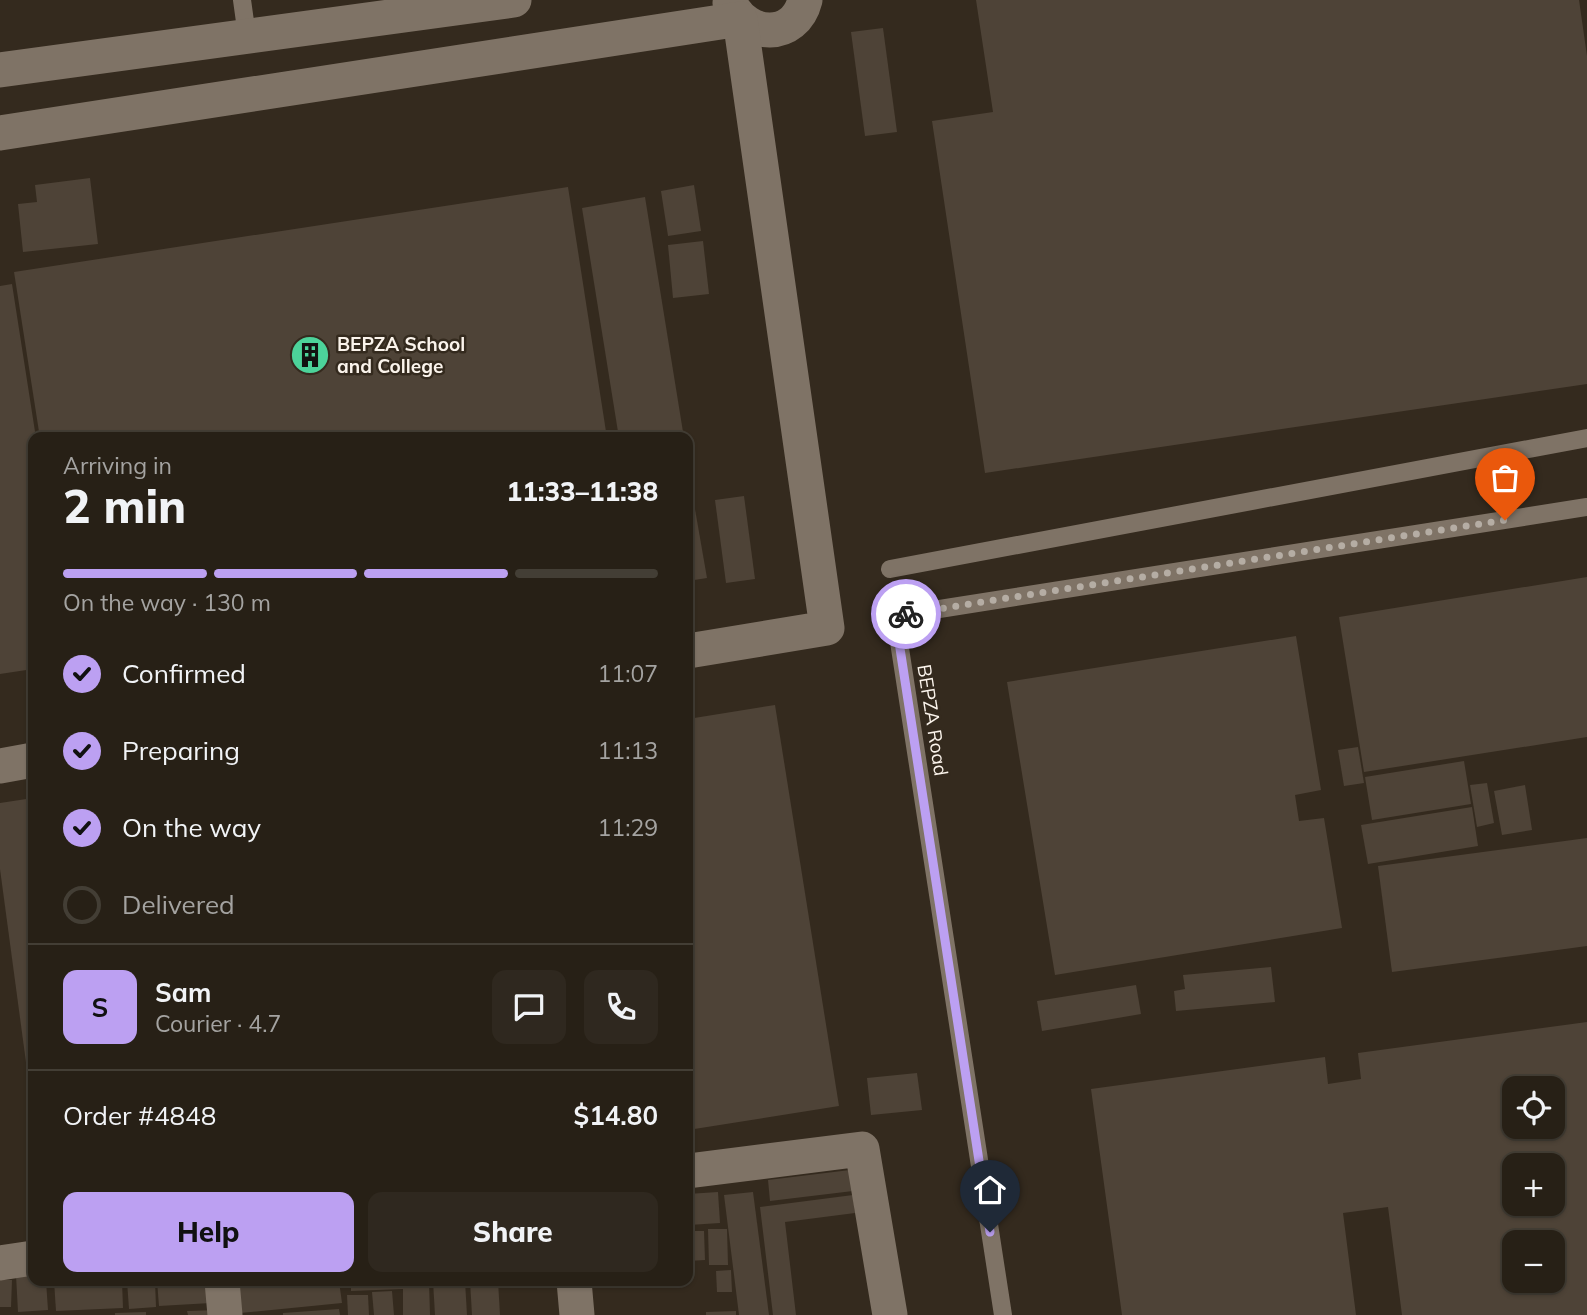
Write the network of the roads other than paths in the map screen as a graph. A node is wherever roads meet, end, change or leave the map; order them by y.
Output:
1 (242, 0) edge
2 (514, 0) edge
3 (805, 0) edge
4 (735, 10) edge
5 (247, 36) junction
6 (0, 69) edge
7 (0, 133) edge
8 (1587, 438) edge
9 (1587, 506) edge
10 (890, 569) dead end
11 (693, 650) edge
12 (28, 761) edge
13 (0, 766) edge
14 (693, 1170) edge
15 (28, 1259) edge
16 (0, 1264) edge
17 (222, 1286) edge
18 (574, 1286) edge
19 (225, 1315) edge
20 (577, 1315) edge
21 (890, 1315) edge
22 (1003, 1315) edge

1 - 5 lane
2 - 5 street
3 - 4 street
4 - 7 street
4 - 11 street
5 - 6 street
8 - 10 lane
9 - 22 lane, BEPZA Road
12 - 13 street
14 - 21 street
15 - 16 street
17 - 19 street
18 - 20 street

